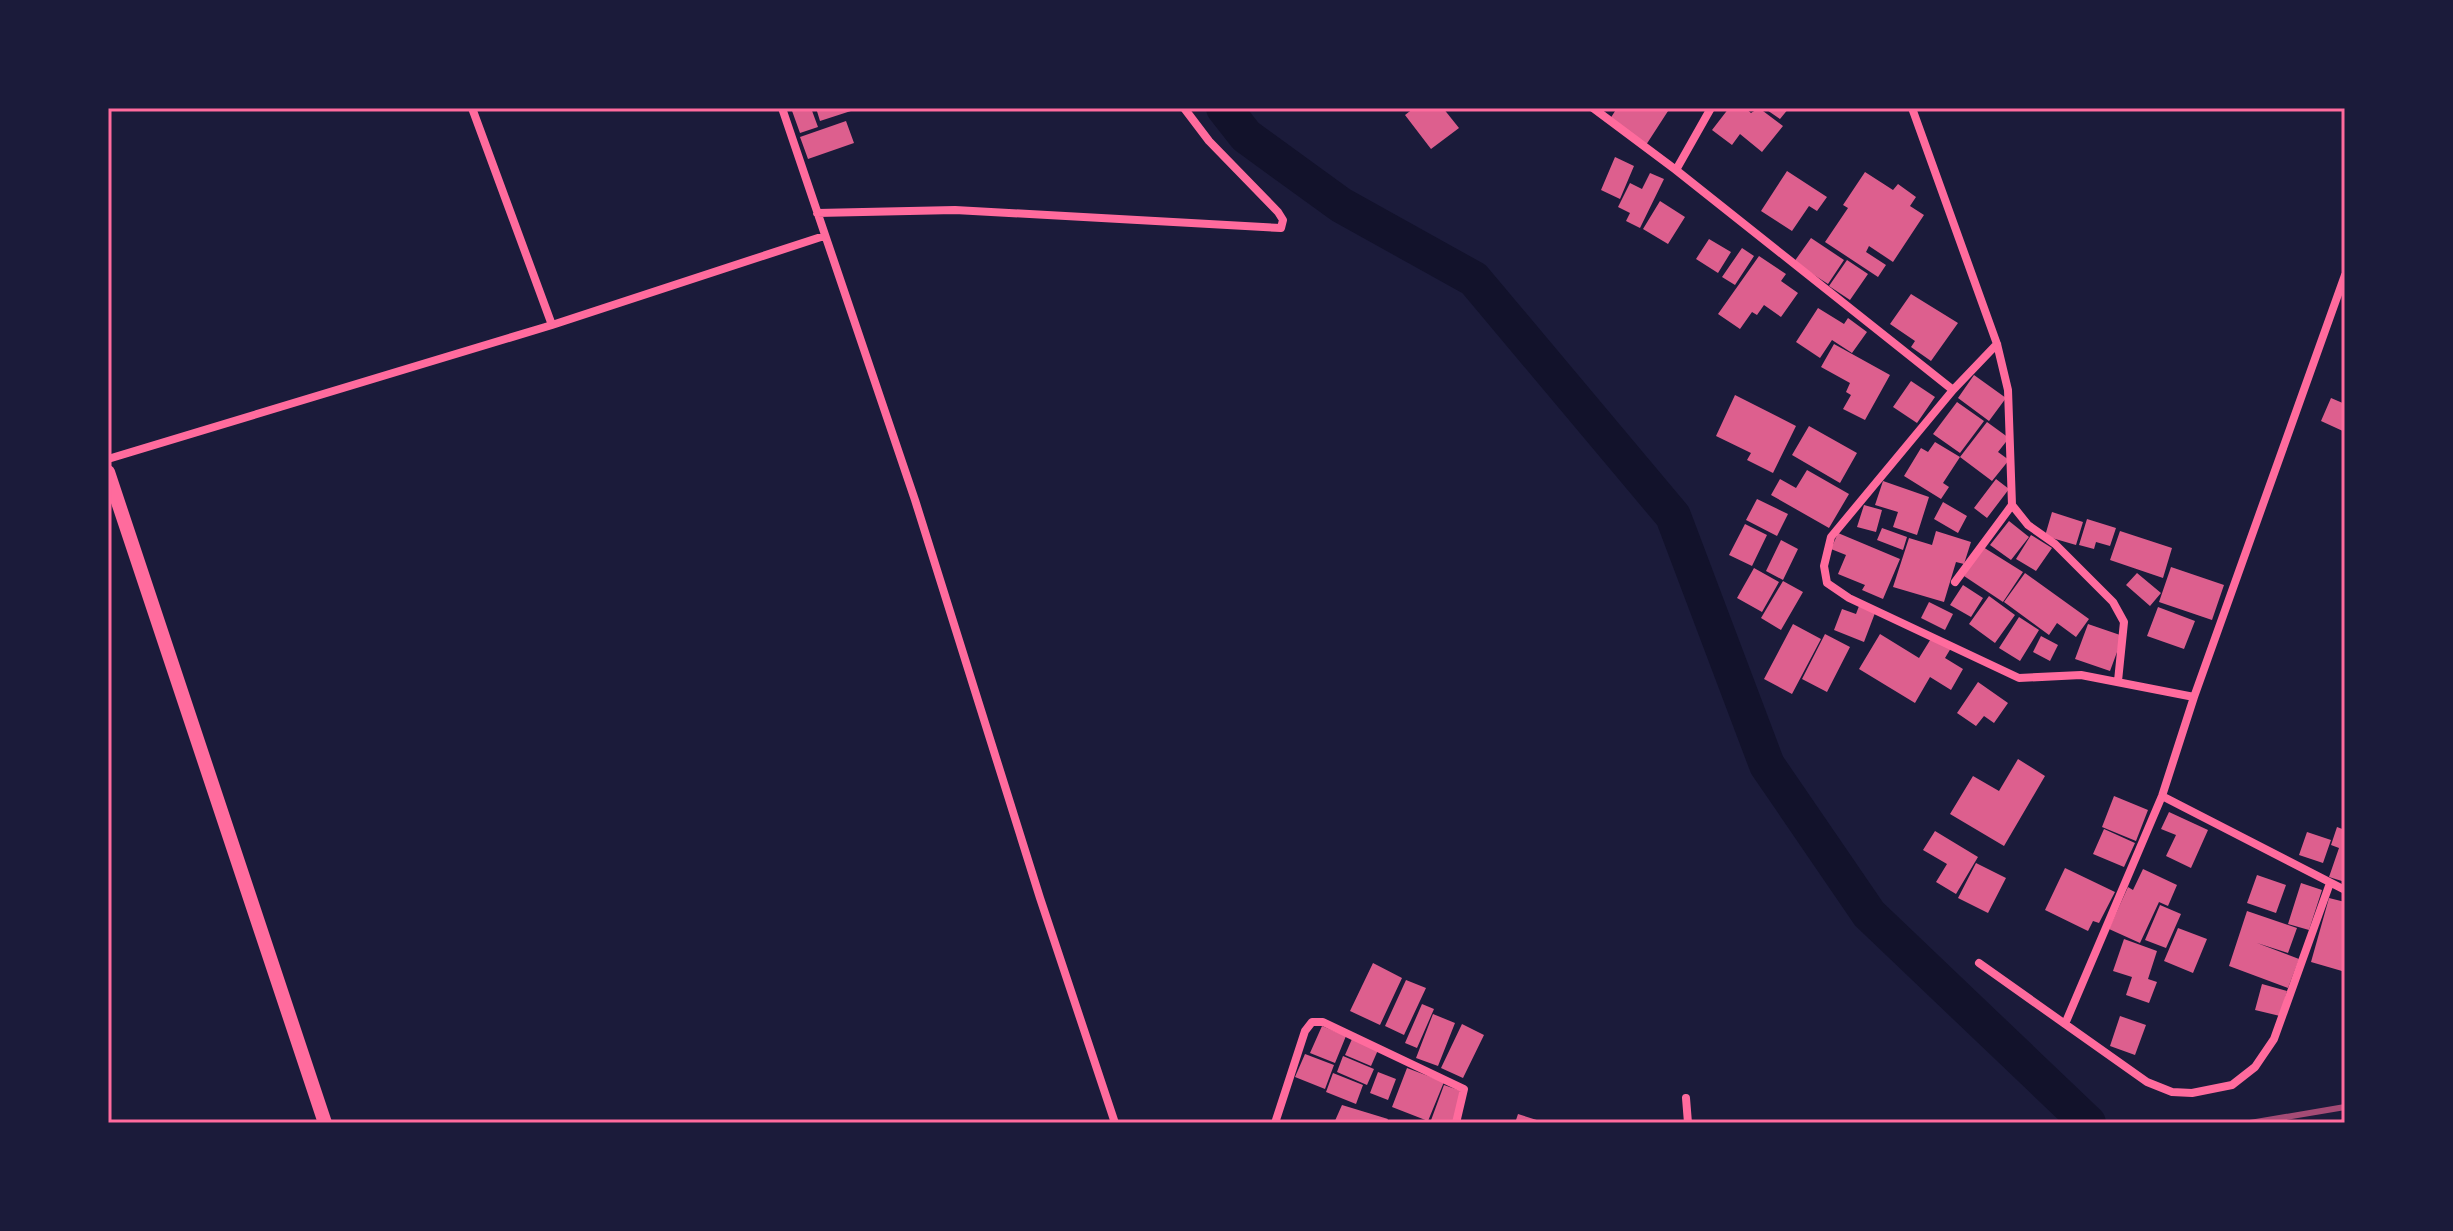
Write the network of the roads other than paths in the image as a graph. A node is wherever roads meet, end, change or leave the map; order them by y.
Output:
1 (472, 108) edge
2 (782, 108) edge
3 (1184, 108) edge
4 (1593, 108) edge
5 (1711, 108) edge
6 (1912, 108) edge
7 (1676, 170) junction
8 (817, 213) junction
9 (824, 236) junction
10 (2345, 275) edge
11 (552, 325) junction
12 (1997, 344) junction
13 (1953, 390) junction
14 (108, 459) edge
15 (108, 472) edge
16 (2012, 505) junction
17 (1955, 582) dead end
18 (2118, 681) junction
19 (2194, 697) junction
20 (2162, 796) junction
21 (2330, 883) junction
22 (2345, 890) edge
23 (1979, 963) dead end
24 (2065, 1024) junction
25 (1686, 1098) dead end
26 (325, 1123) edge
27 (1115, 1123) edge
28 (1275, 1123) edge
29 (1456, 1123) edge
30 (1688, 1123) edge

1 - 11 street
2 - 8 street
3 - 8 street
4 - 7 street
5 - 7 street
6 - 12 street
7 - 13 street
8 - 9 street
9 - 11 street
9 - 27 street
10 - 19 street
11 - 14 street
12 - 13 street
12 - 16 street
13 - 18 street
15 - 26 main road
16 - 17 street
16 - 18 street
18 - 19 street
19 - 20 street
20 - 21 street
20 - 24 street
21 - 22 street
21 - 24 street
23 - 24 street
25 - 30 street
28 - 29 street

